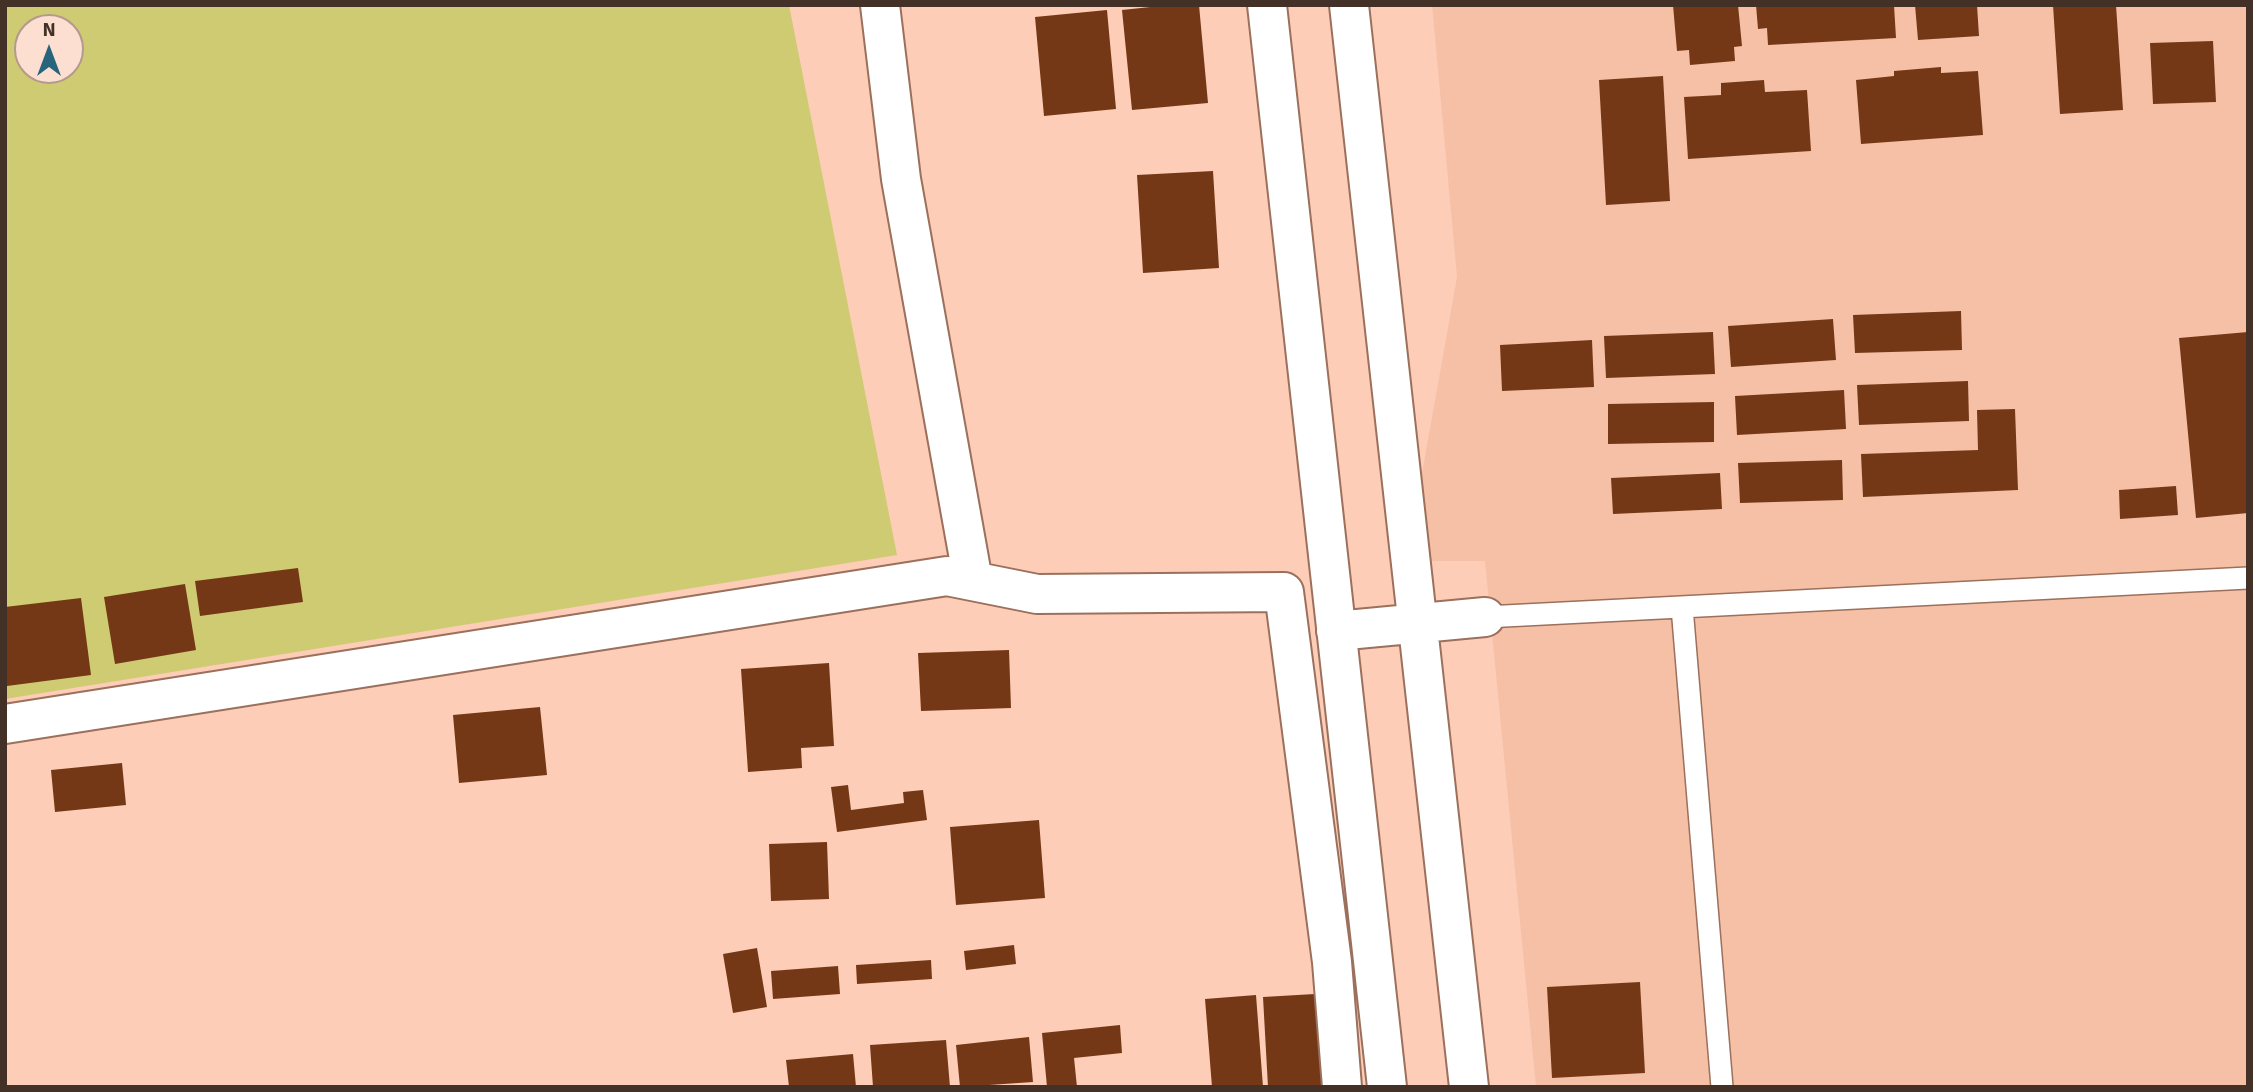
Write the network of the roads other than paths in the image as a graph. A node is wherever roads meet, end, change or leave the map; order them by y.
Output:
1 (880, 5) edge
2 (1267, 5) edge
3 (1349, 5) edge
4 (2248, 578) edge
5 (973, 581) junction
6 (1682, 607) junction
7 (1485, 617) joint
8 (1418, 623) junction
9 (1336, 631) junction
10 (5, 724) edge
11 (1342, 1087) edge
12 (1387, 1087) edge
13 (1469, 1087) edge
14 (1722, 1087) edge

1 - 5 street
2 - 9 street
3 - 8 street
4 - 6 lane
5 - 10 street
5 - 11 street
6 - 7 lane
6 - 14 lane
7 - 8 street
8 - 9 street
8 - 13 street
9 - 12 street

